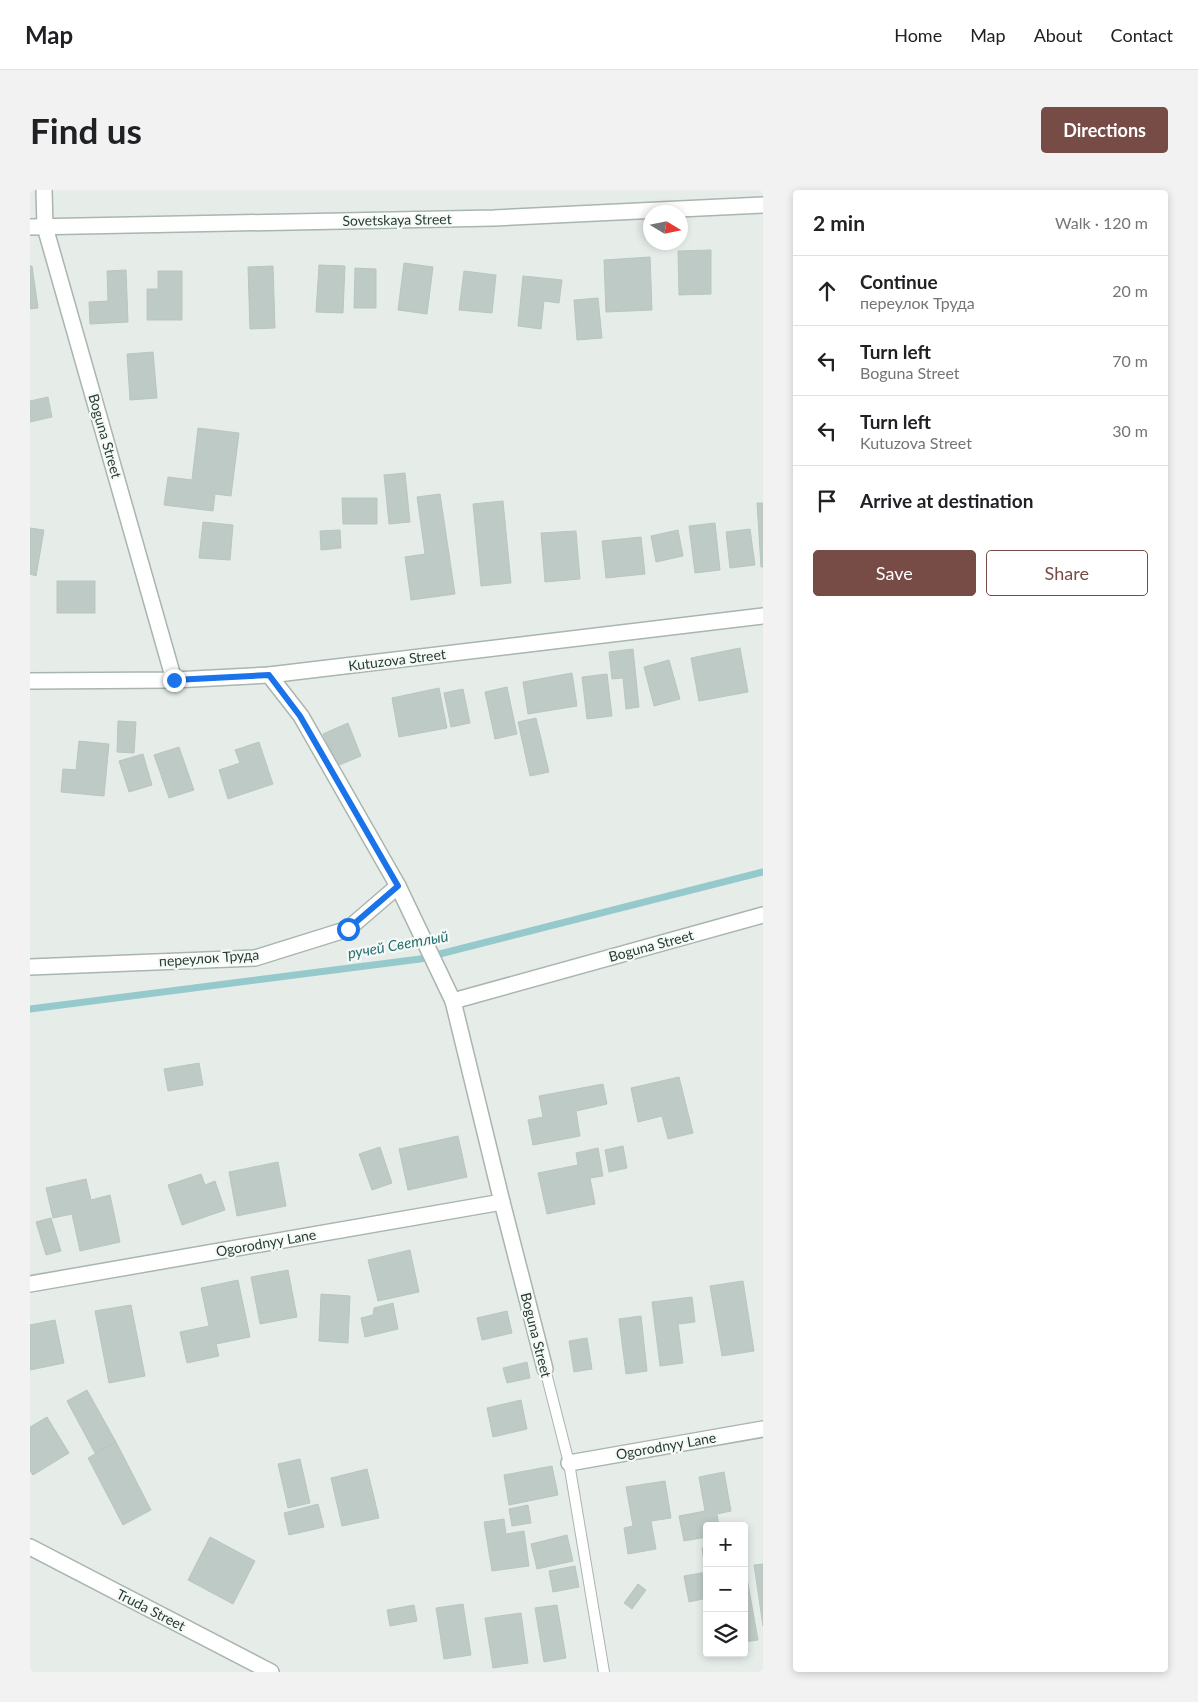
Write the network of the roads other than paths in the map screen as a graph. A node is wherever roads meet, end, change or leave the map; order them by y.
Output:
1 (44, 190) edge
2 (763, 205) edge
3 (38, 227) edge
4 (763, 616) edge
5 (269, 675) junction
6 (174, 680) junction
7 (30, 681) edge
8 (398, 886) junction
9 (763, 916) edge
10 (30, 967) edge
11 (453, 1000) junction
12 (502, 1202) junction
13 (30, 1284) edge
14 (545, 1369) joint
15 (763, 1429) edge
16 (569, 1463) junction
17 (30, 1547) edge
18 (272, 1672) edge
19 (604, 1672) edge

1 - 3 street, Boguna Street
2 - 3 street, Sovetskaya Street
3 - 6 street, Boguna Street
4 - 5 street, Kutuzova Street
5 - 6 street, Kutuzova Street
5 - 8 street, Boguna Street
6 - 7 street, Kutuzova Street
8 - 10 street, переулок Труда
8 - 11 street, Boguna Street
9 - 11 street, Boguna Street
11 - 12 street, Boguna Street
12 - 13 street, Ogorodnyy Lane
12 - 14 street, Boguna Street
14 - 16 lane, Boguna Street
15 - 16 street, Ogorodnyy Lane
16 - 19 lane, Boguna Street
17 - 18 street, Truda Street

